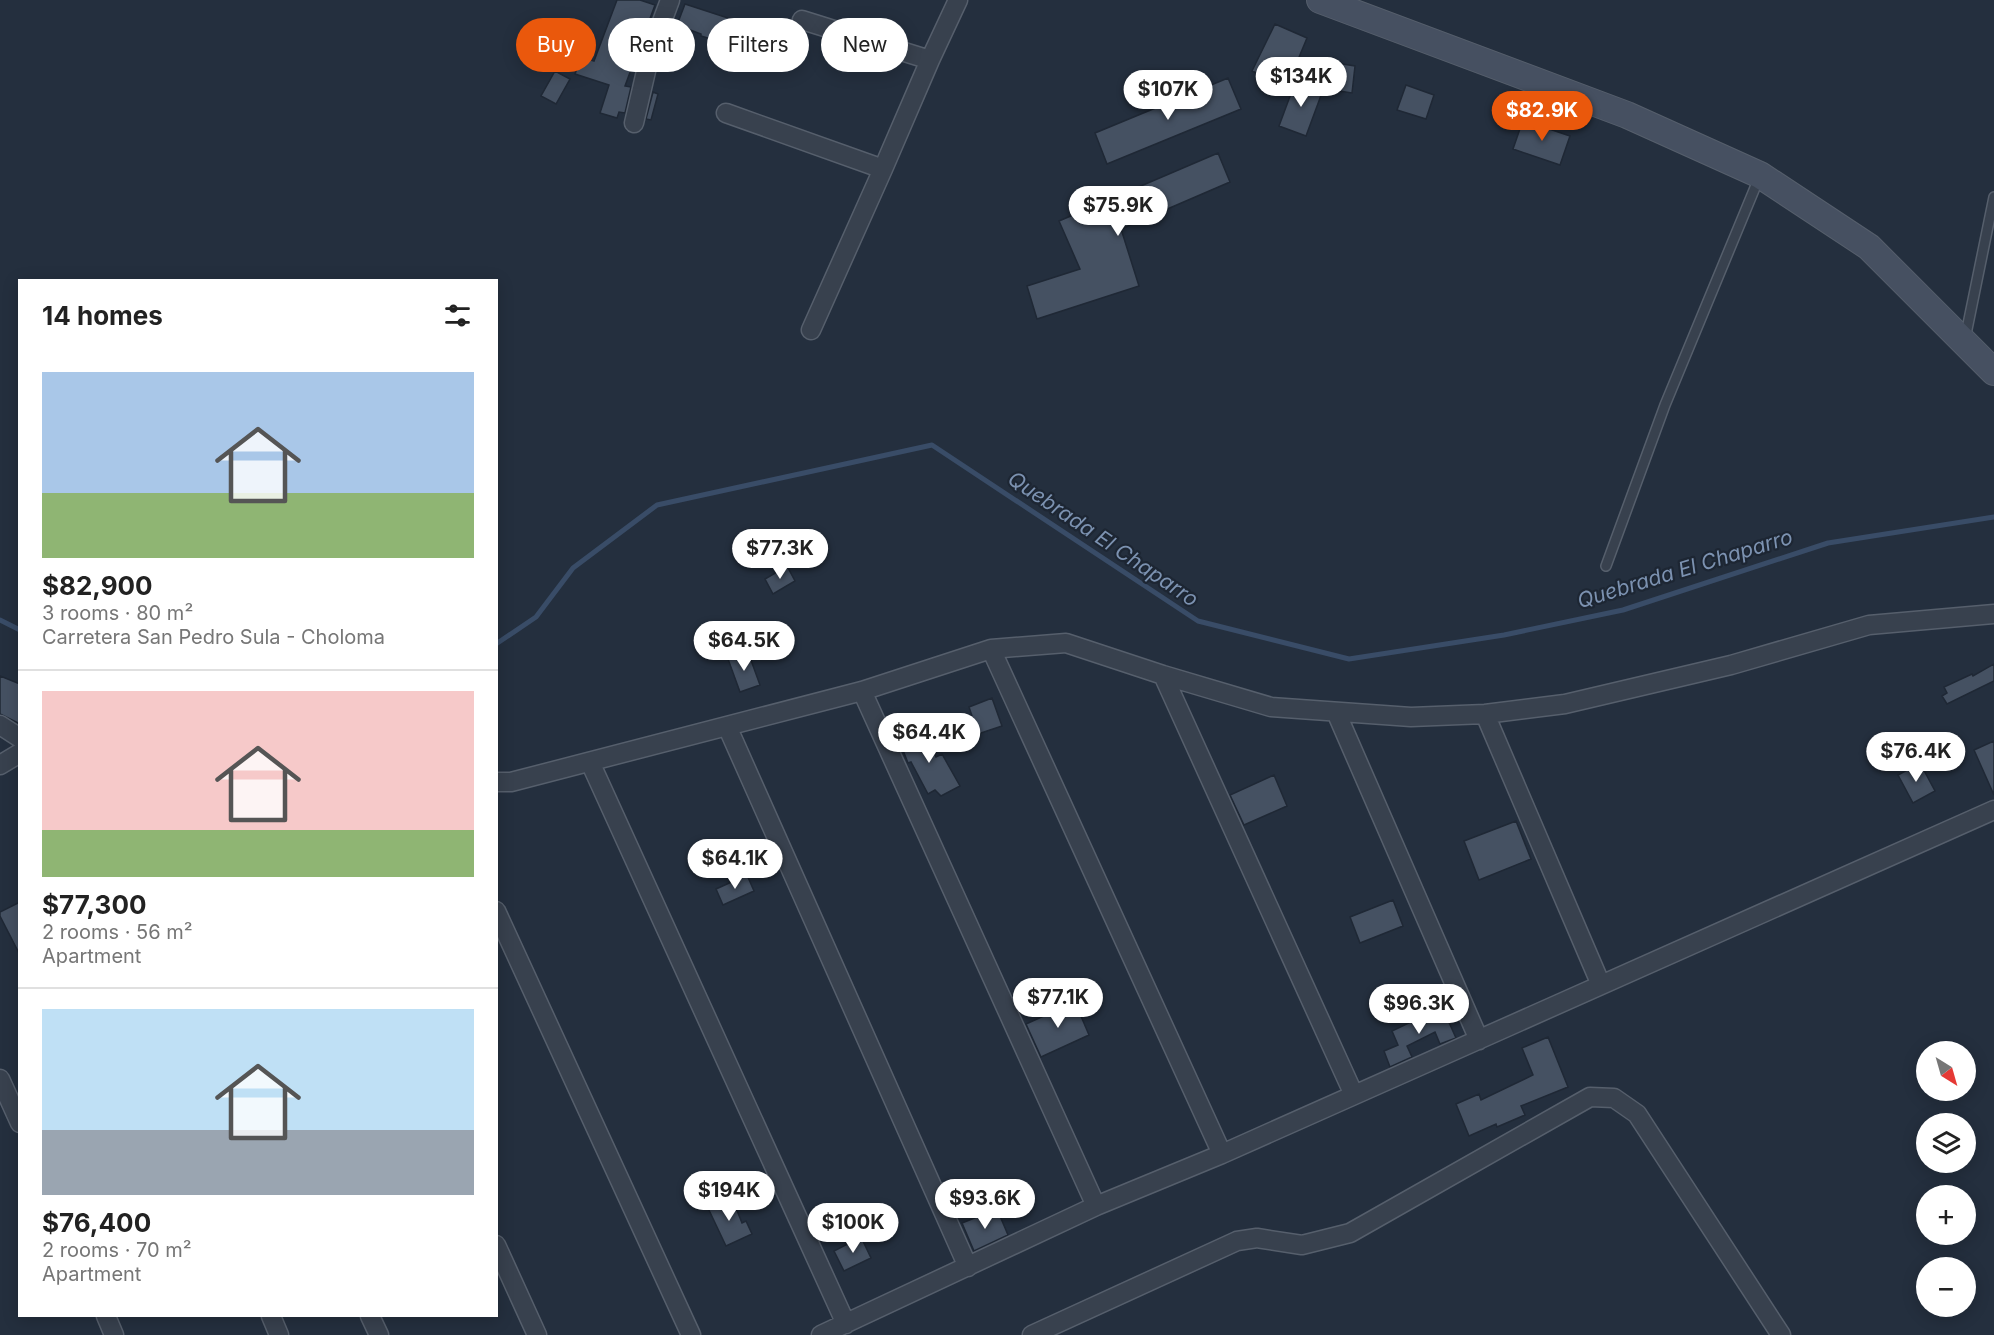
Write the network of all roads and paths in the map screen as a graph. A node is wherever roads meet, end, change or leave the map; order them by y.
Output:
1 (670, 0) edge
2 (958, 0) edge
3 (1320, 0) edge
4 (809, 22) edge
5 (930, 60) junction
6 (726, 113) dead end
7 (634, 123) dead end
8 (884, 169) junction
9 (1760, 176) junction
10 (1994, 197) edge
11 (812, 330) dead end
12 (1965, 341) junction
13 (1994, 372) edge
14 (1606, 566) dead end
15 (1994, 614) edge
16 (991, 649) junction
17 (1163, 675) junction
18 (862, 692) junction
19 (1336, 712) junction
20 (1485, 714) junction
21 (0, 725) edge
22 (727, 726) junction
23 (18, 737) edge
24 (18, 754) edge
25 (590, 762) junction
26 (0, 765) edge
27 (498, 782) edge
28 (1994, 810) edge
29 (498, 915) edge
30 (1601, 985) junction
31 (1479, 1040) junction
32 (0, 1079) edge
33 (1354, 1095) junction
34 (18, 1119) edge
35 (1222, 1154) junction
36 (1096, 1206) junction
37 (498, 1249) edge
38 (968, 1267) junction
39 (106, 1317) edge
40 (271, 1317) edge
41 (370, 1317) edge
42 (846, 1324) junction
43 (114, 1335) edge
44 (279, 1335) edge
45 (379, 1335) edge
46 (537, 1335) edge
47 (691, 1335) edge
48 (821, 1335) edge
49 (1032, 1335) edge
50 (1781, 1335) edge

1 - 7 street
2 - 5 street
3 - 9 main road
4 - 5 street
5 - 8 street
6 - 8 street
8 - 11 street
9 - 12 main road
9 - 14 lane
10 - 12 lane
12 - 13 main road
15 - 20 street
16 - 17 street
16 - 18 street
16 - 35 street
17 - 19 street
17 - 33 street
18 - 22 street
18 - 36 street
19 - 20 street
19 - 31 street
20 - 30 street
21 - 23 street
22 - 25 street
22 - 38 street
24 - 26 street
25 - 27 street
25 - 42 street
28 - 30 street
29 - 47 street
30 - 31 street
31 - 33 street
32 - 34 street
33 - 35 street
35 - 36 street
36 - 38 street
37 - 46 street
38 - 42 street
39 - 43 street
40 - 44 street
41 - 45 street
42 - 48 street
49 - 50 street

